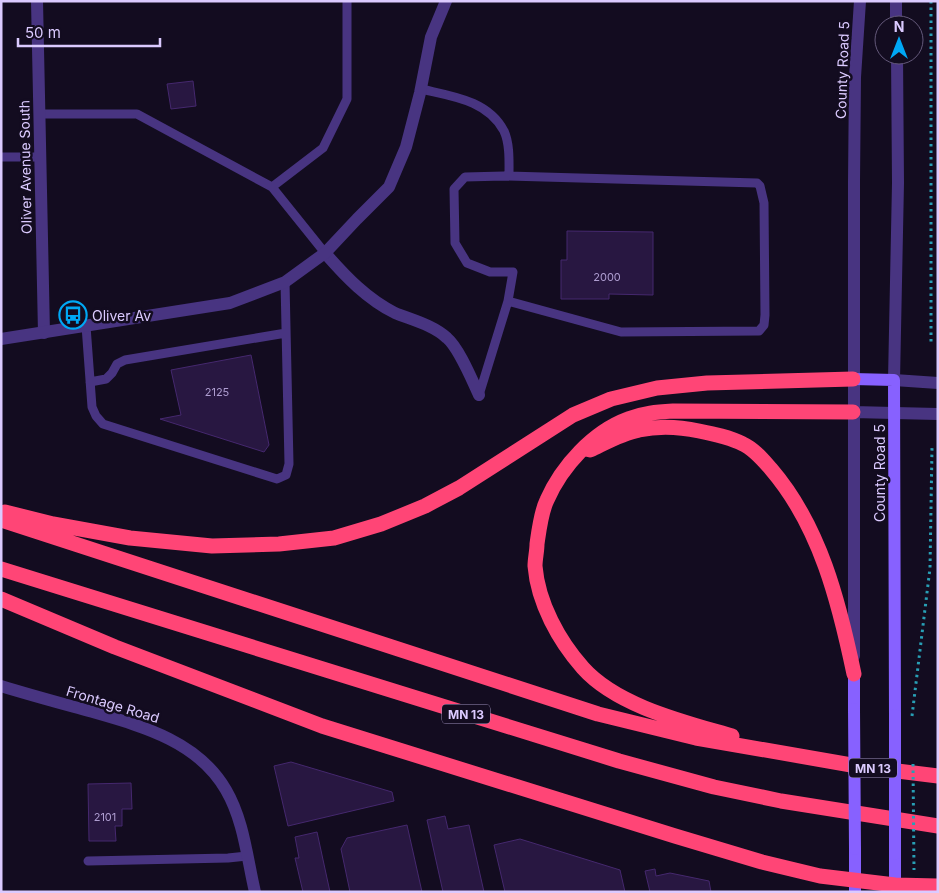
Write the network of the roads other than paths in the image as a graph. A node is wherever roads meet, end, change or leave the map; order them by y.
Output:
1 (37, 1) edge
2 (347, 1) edge
3 (446, 1) edge
4 (860, 1) edge
5 (896, 1) edge
6 (896, 15) edge
7 (897, 65) edge
8 (421, 89) junction
9 (40, 114) junction
10 (1, 157) edge
11 (40, 157) junction
12 (509, 176) junction
13 (272, 187) junction
14 (325, 253) junction
15 (285, 282) junction
16 (508, 301) junction
17 (86, 326) junction
18 (44, 333) junction
19 (286, 333) junction
20 (1, 339) edge
21 (853, 379) junction
22 (894, 380) junction
23 (90, 382) junction
24 (938, 383) edge
25 (479, 395) joint
26 (853, 412) junction
27 (894, 413) junction
28 (938, 414) edge
29 (577, 455) junction
30 (1, 511) edge
31 (1, 520) edge
32 (1, 569) edge
33 (1, 599) edge
34 (854, 674) junction
35 (1, 686) edge
36 (808, 758) junction
37 (938, 776) edge
38 (938, 826) edge
39 (247, 856) junction
40 (88, 861) dead end
41 (855, 886) edge
42 (938, 886) edge
43 (895, 888) edge
44 (255, 892) edge

1 - 9 street, Oliver Avenue South
2 - 13 lane
3 - 8 street
4 - 21 street, County Road 5
5 - 6 street
7 - 22 street, County Road 5
8 - 12 lane
8 - 14 street
9 - 11 street, Oliver Avenue South
9 - 13 lane
10 - 11 lane
11 - 18 street, Oliver Avenue South
12 - 16 lane
12 - 16 lane
13 - 14 lane
14 - 15 street
14 - 25 street
15 - 17 street
15 - 19 lane
16 - 25 lane
17 - 18 street
17 - 23 lane
18 - 20 street
19 - 23 lane
19 - 23 lane
21 - 22 main road
21 - 26 street, County Road 5
21 - 30 highway
22 - 24 street
22 - 27 main road, County Road 5
26 - 27 street
26 - 29 highway
26 - 34 street, County Road 5
27 - 28 street
27 - 43 main road, County Road 5, bridge
29 - 34 highway
29 - 36 highway
31 - 36 highway, MN 13
32 - 38 highway, MN 13
33 - 41 highway
34 - 41 main road, bridge
35 - 39 street, Frontage Road
36 - 37 highway, MN 13
39 - 40 lane
39 - 44 street, Frontage Road
41 - 43 highway
42 - 43 highway

